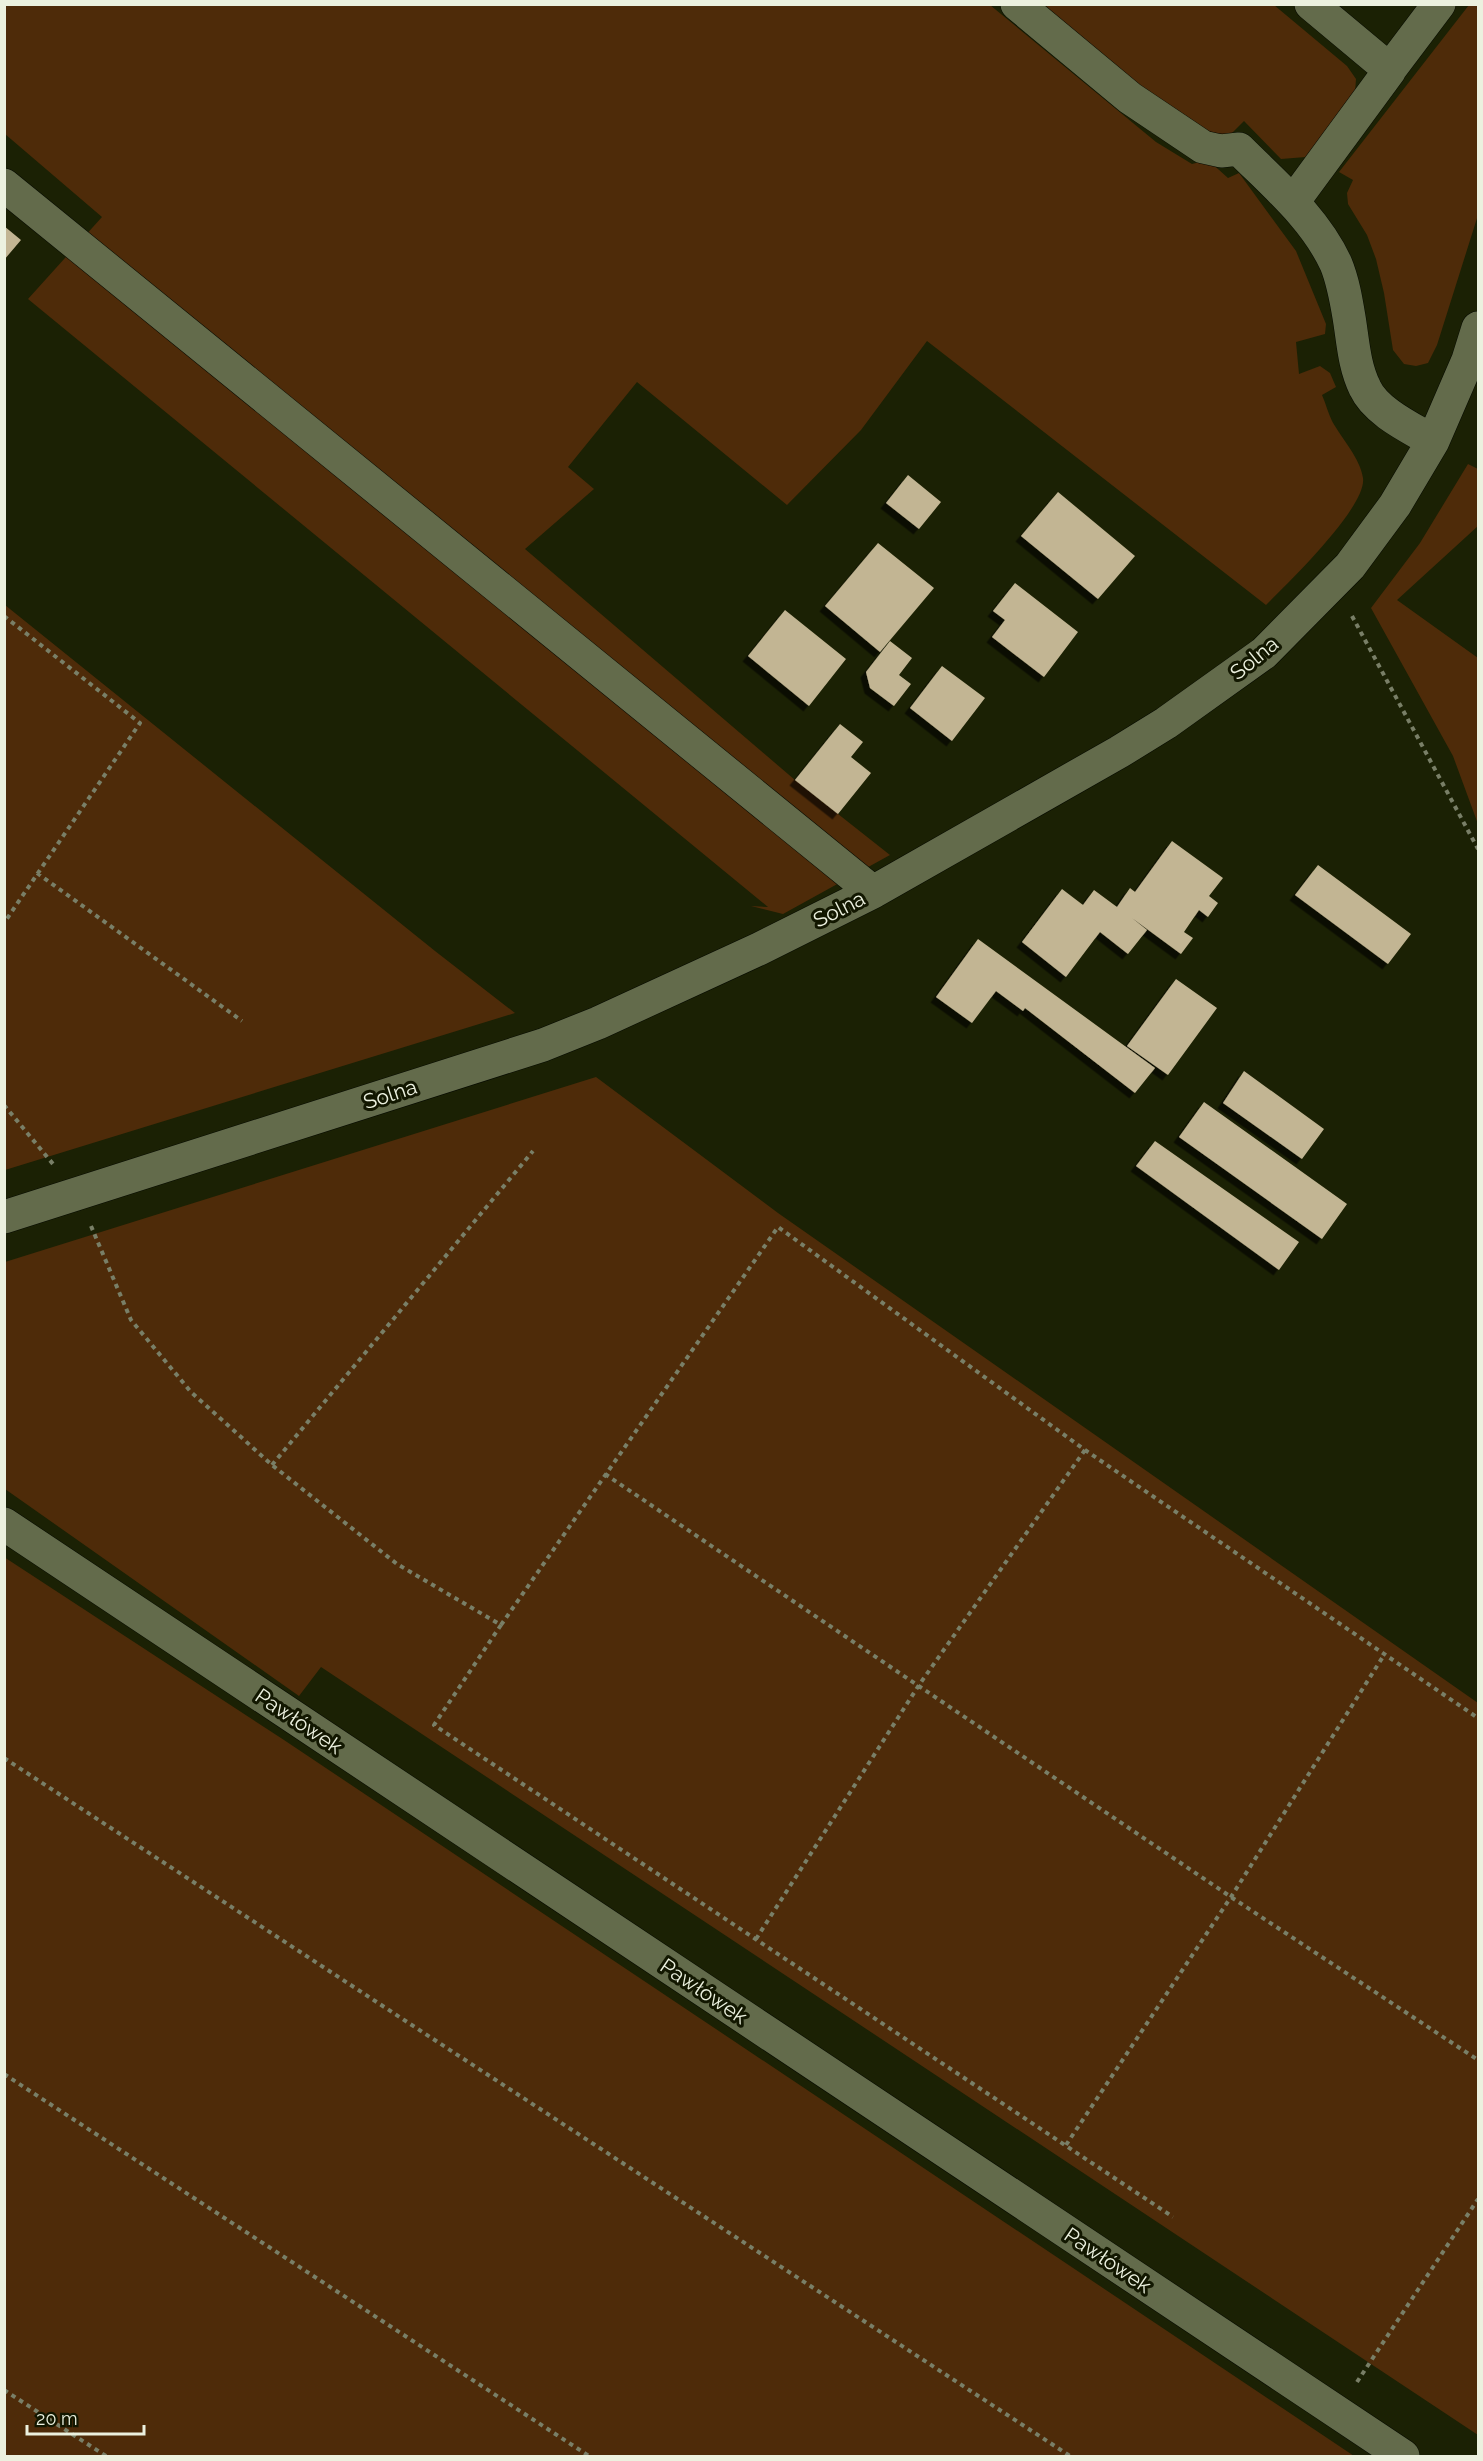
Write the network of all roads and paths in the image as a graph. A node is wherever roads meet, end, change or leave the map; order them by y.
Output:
1 (1017, 4) edge
2 (1311, 4) edge
3 (1439, 4) edge
4 (1388, 73) junction
5 (4, 185) edge
6 (1293, 202) junction
7 (1479, 328) edge
8 (1433, 441) junction
9 (1334, 583) junction
10 (4, 616) edge
11 (1479, 849) edge
12 (37, 873) junction
13 (873, 892) junction
14 (4, 923) edge
15 (242, 1020) dead end
16 (4, 1105) edge
17 (533, 1150) dead end
18 (78, 1194) junction
19 (4, 1217) edge
20 (1085, 1449) junction
21 (272, 1465) junction
22 (605, 1474) junction
23 (4, 1524) edge
24 (501, 1625) junction
25 (1384, 1655) junction
26 (919, 1685) junction
27 (1479, 1718) edge
28 (4, 1758) edge
29 (1231, 1897) junction
30 (756, 1939) junction
31 (1479, 2060) edge
32 (4, 2074) edge
33 (1066, 2145) junction
34 (1479, 2199) edge
35 (1173, 2217) dead end
36 (4, 2390) edge
37 (1337, 2412) junction
38 (106, 2457) edge
39 (589, 2457) edge
40 (1070, 2457) edge
41 (1403, 2457) edge

1 - 6 street
2 - 4 street
3 - 4 street
4 - 6 street
5 - 13 street
6 - 8 street
7 - 8 street, Solna
8 - 9 street, Solna
9 - 11 path
9 - 13 street, Solna
10 - 12 path
12 - 14 path
12 - 15 path
13 - 18 street, Solna
16 - 18 path
17 - 21 path
18 - 19 street, Solna
18 - 21 path
20 - 22 path
20 - 25 path
20 - 26 path
21 - 24 path
22 - 24 path
22 - 26 path
23 - 37 street, Pawłówek
24 - 30 path
25 - 27 path
25 - 29 path
26 - 29 path
26 - 30 path
28 - 40 path
29 - 31 path
29 - 33 path
30 - 33 path
32 - 39 path
33 - 35 path
34 - 37 path
36 - 38 path
37 - 41 street, Pawłówek

